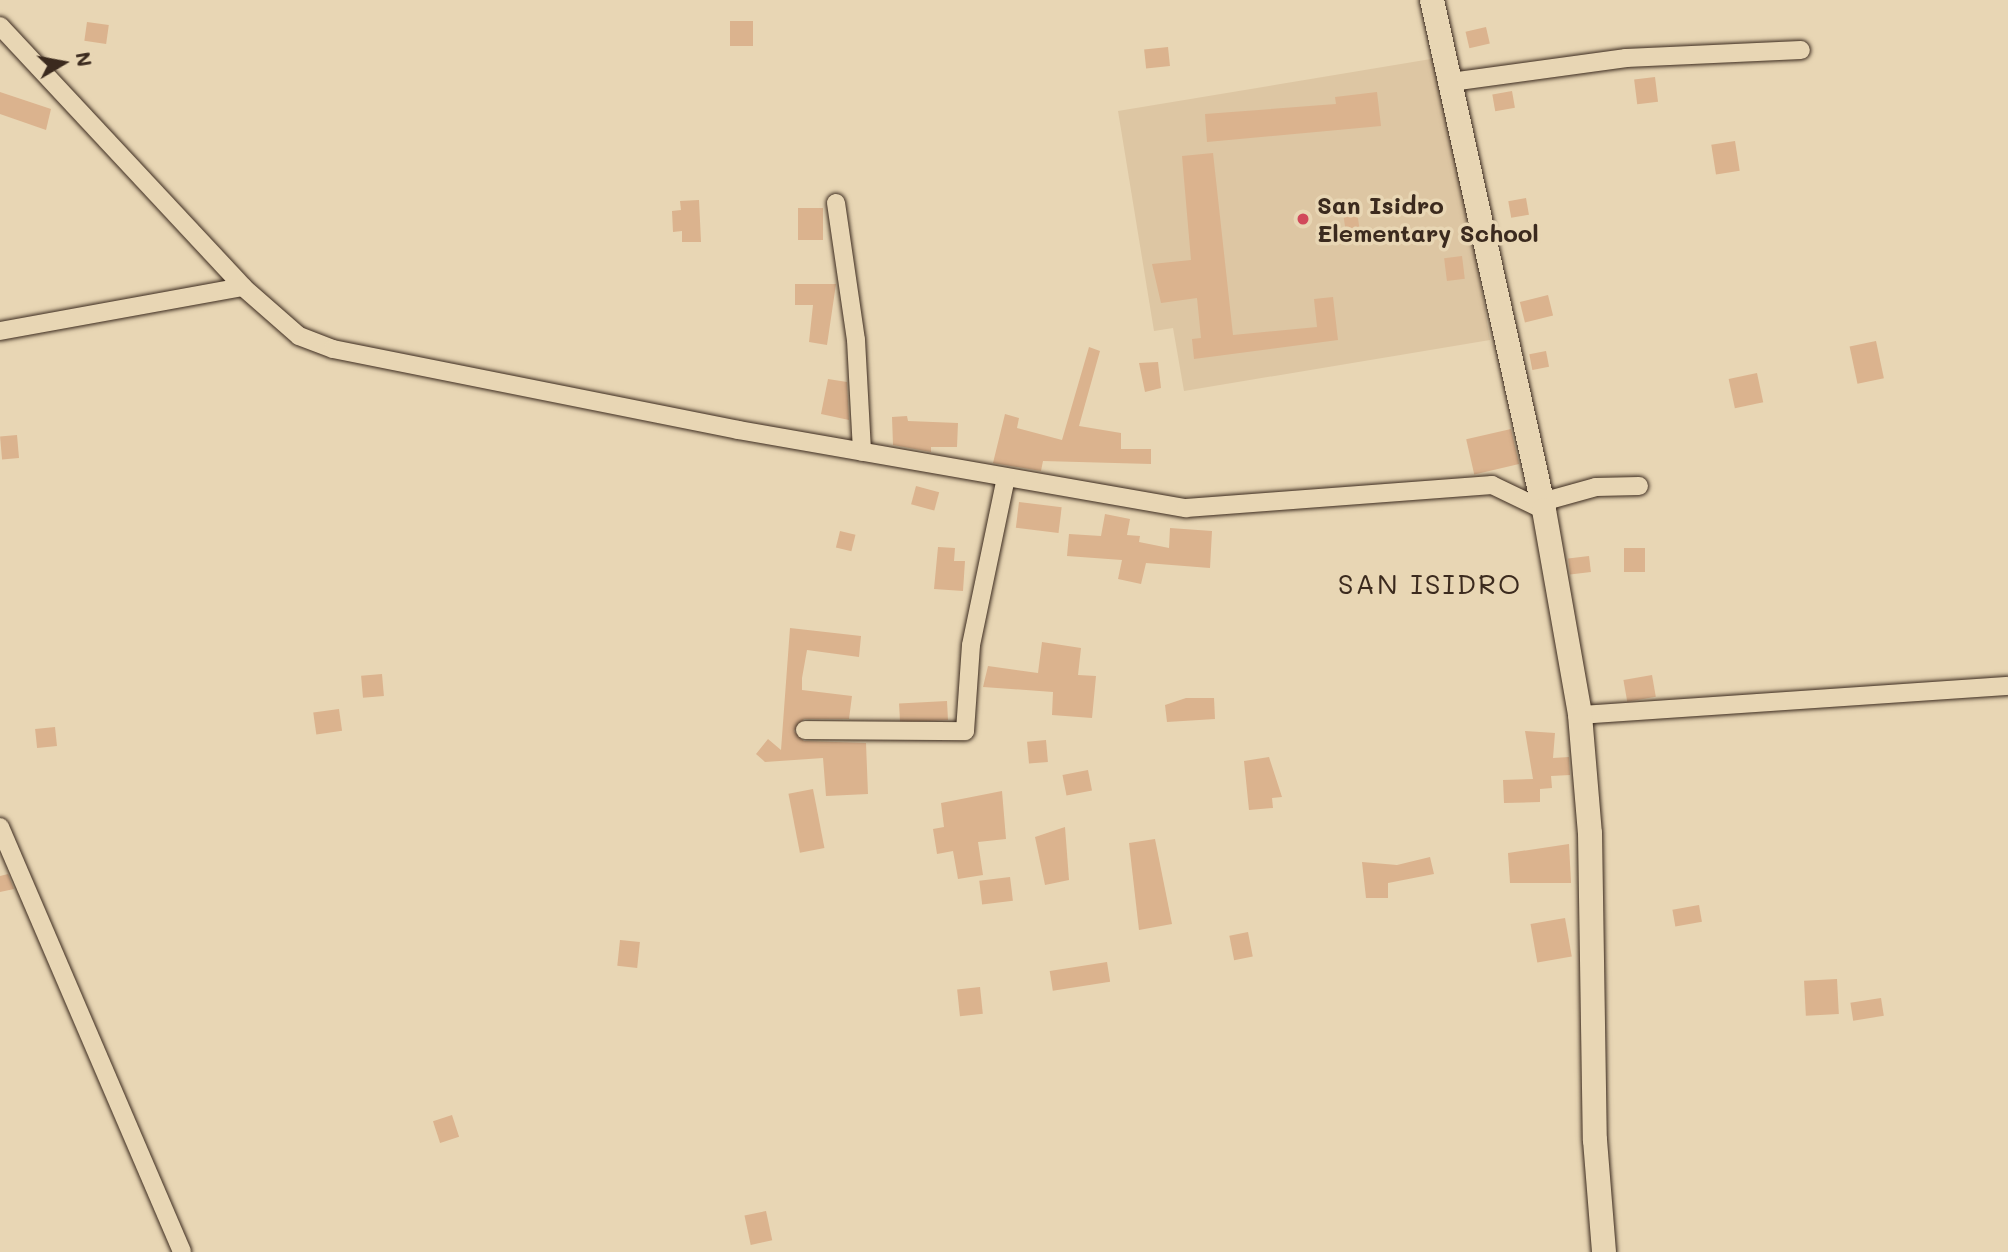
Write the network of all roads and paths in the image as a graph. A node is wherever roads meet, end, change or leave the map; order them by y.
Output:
1 (1432, 0) edge
2 (0, 26) edge
3 (1801, 50) dead end
4 (1451, 82) junction
5 (836, 202) dead end
6 (243, 287) junction
7 (0, 331) edge
8 (862, 452) junction
9 (1006, 478) junction
10 (1639, 486) dead end
11 (1543, 506) junction
12 (2008, 686) edge
13 (1580, 715) junction
14 (805, 730) dead end
15 (0, 827) edge
16 (182, 1252) edge
17 (1604, 1252) edge

1 - 4 street
2 - 6 street
3 - 4 street
4 - 11 street
5 - 8 street
6 - 7 street
6 - 8 street
8 - 9 street
9 - 11 street
9 - 14 street
10 - 11 street
11 - 13 street
12 - 13 street
13 - 17 street
15 - 16 street

